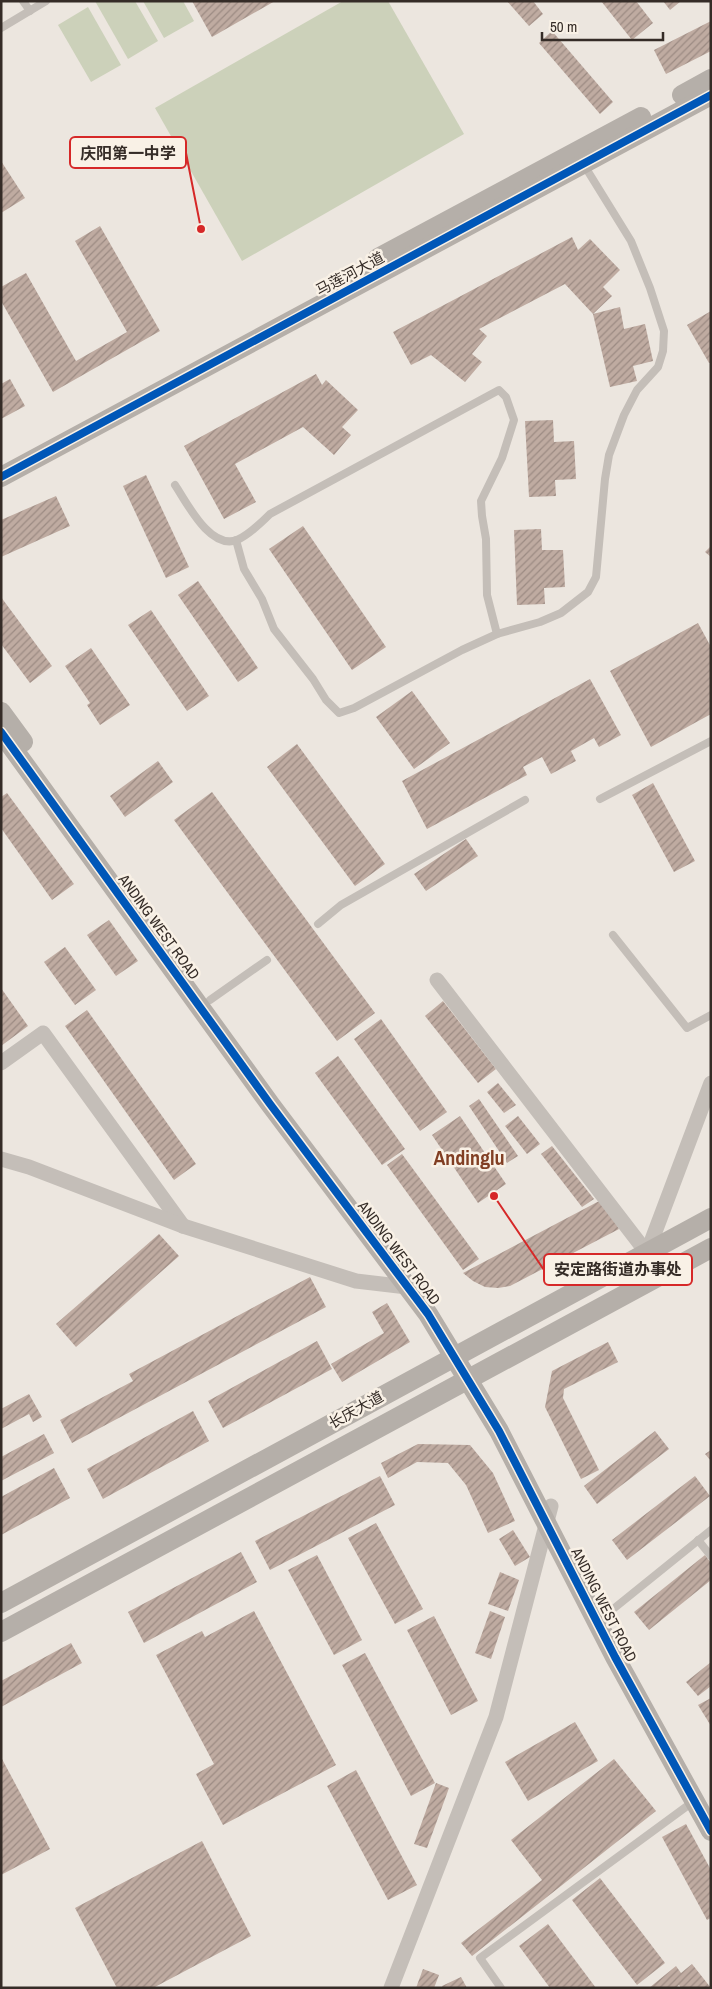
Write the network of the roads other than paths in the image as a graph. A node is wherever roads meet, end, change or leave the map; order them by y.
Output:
1 (23, 1) edge
2 (46, 1) edge
3 (30, 11) junction
4 (1, 28) edge
5 (711, 79) edge
6 (711, 95) edge
7 (584, 164) junction
8 (1, 461) edge
9 (1, 477) edge
10 (175, 485) dead end
11 (236, 540) junction
12 (497, 634) junction
13 (1, 712) edge
14 (1, 732) edge
15 (711, 741) edge
16 (600, 799) dead end
17 (525, 800) dead end
18 (318, 924) dead end
19 (613, 935) dead end
20 (267, 960) dead end
21 (437, 980) dead end
22 (210, 1000) junction
23 (711, 1014) edge
24 (1, 1063) edge
25 (711, 1083) edge
26 (1, 1159) edge
27 (711, 1218) edge
28 (183, 1226) junction
29 (710, 1250) edge
30 (646, 1253) junction
31 (416, 1288) junction
32 (460, 1354) junction
33 (474, 1376) junction
34 (549, 1515) junction
35 (711, 1530) edge
36 (698, 1540) junction
37 (711, 1556) edge
38 (1, 1603) edge
39 (607, 1614) junction
40 (1, 1632) edge
41 (702, 1803) edge
42 (711, 1831) edge
43 (391, 1988) edge
44 (501, 1988) edge

1 - 3 lane
2 - 3 lane
3 - 4 lane
5 - 8 street, 马莲河大道
6 - 7 street, 马莲河大道
7 - 9 street, 马莲河大道
7 - 12 lane
10 - 11 lane
11 - 12 lane
11 - 12 lane
13 - 22 street, ANDING WEST ROAD
14 - 31 street, ANDING WEST ROAD
15 - 16 lane
17 - 18 lane
19 - 23 lane
20 - 22 lane
21 - 30 street
22 - 31 street, ANDING WEST ROAD
24 - 28 street
25 - 30 street
26 - 28 street
27 - 30 street, 长庆大道
28 - 31 street
29 - 33 street, 长庆大道
30 - 32 street, 长庆大道
31 - 32 street, ANDING WEST ROAD
32 - 33 street, ANDING WEST ROAD
32 - 38 street, 长庆大道
33 - 34 street, ANDING WEST ROAD
33 - 40 street, 长庆大道
34 - 39 street, ANDING WEST ROAD
34 - 41 street, ANDING WEST ROAD
34 - 43 street
35 - 36 lane
36 - 37 lane
36 - 39 lane
39 - 41 street, ANDING WEST ROAD
41 - 42 street, ANDING WEST ROAD
41 - 44 lane

